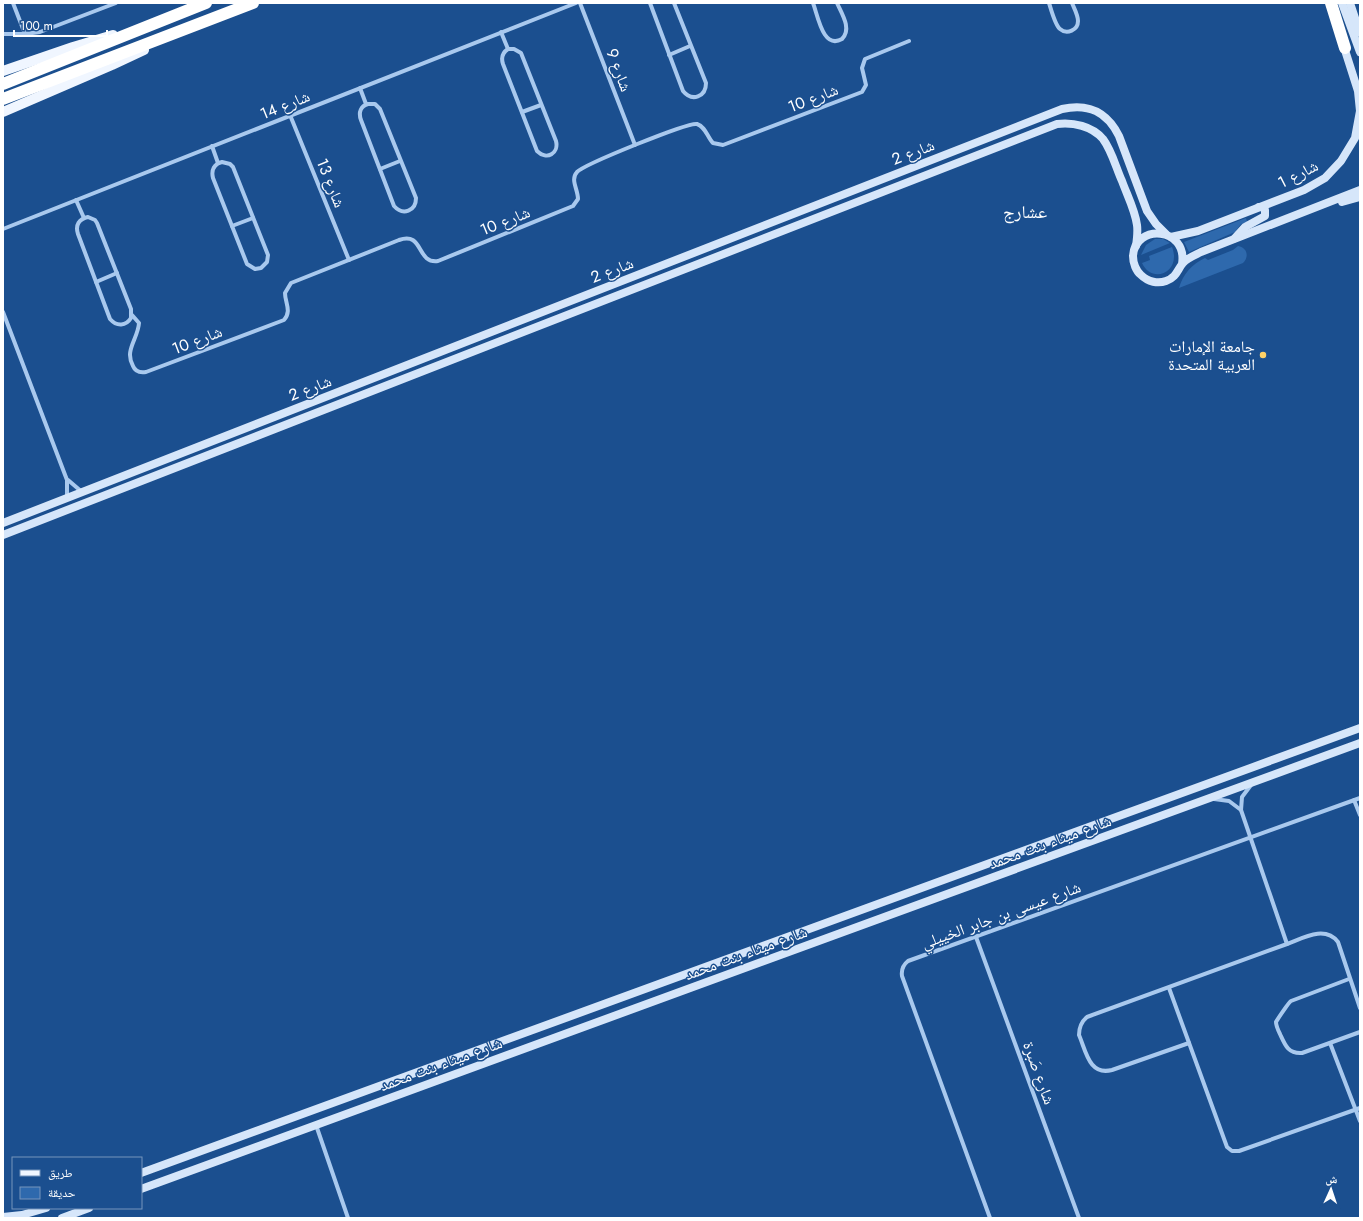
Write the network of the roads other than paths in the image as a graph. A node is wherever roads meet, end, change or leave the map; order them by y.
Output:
1 (13, 3) edge
2 (116, 3) edge
3 (206, 3) edge
4 (253, 3) edge
5 (576, 3) edge
6 (580, 3) edge
7 (650, 3) edge
8 (674, 3) edge
9 (813, 3) edge
10 (837, 3) edge
11 (1048, 3) edge
12 (1072, 3) edge
13 (1326, 3) edge
14 (1331, 3) edge
15 (1342, 3) edge
16 (1350, 3) edge
17 (1354, 3) edge
18 (1360, 15) edge
19 (142, 28) junction
20 (178, 32) junction
21 (501, 32) junction
22 (1360, 33) edge
23 (3, 34) edge
24 (25, 34) junction
25 (909, 41) dead end
26 (690, 46) junction
27 (1345, 48) junction
28 (508, 49) junction
29 (1360, 52) edge
30 (669, 55) junction
31 (3, 71) edge
32 (3, 84) edge
33 (360, 88) junction
34 (3, 99) edge
35 (366, 104) junction
36 (541, 105) junction
37 (3, 112) edge
38 (522, 112) junction
39 (290, 115) junction
40 (635, 145) junction
41 (212, 146) junction
42 (400, 160) junction
43 (218, 163) junction
44 (380, 169) junction
45 (1360, 187) edge
46 (1360, 190) edge
47 (1360, 194) edge
48 (1360, 197) edge
49 (76, 200) junction
50 (1337, 202) junction
51 (1320, 206) junction
52 (1258, 208) junction
53 (84, 218) junction
54 (253, 218) junction
55 (232, 226) junction
56 (3, 229) edge
57 (1169, 236) junction
58 (1235, 239) junction
59 (1136, 246) junction
60 (349, 260) junction
61 (1182, 264) junction
62 (117, 273) junction
63 (96, 282) junction
64 (3, 312) edge
65 (132, 315) junction
66 (67, 480) junction
67 (82, 492) junction
68 (67, 498) junction
69 (3, 523) edge
70 (3, 535) edge
71 (1360, 728) edge
72 (1360, 743) edge
73 (1253, 783) junction
74 (1360, 798) edge
75 (1207, 799) junction
76 (1354, 800) junction
77 (1241, 810) junction
78 (1360, 815) edge
79 (1249, 837) junction
80 (976, 937) junction
81 (1287, 944) junction
82 (1349, 979) junction
83 (1169, 988) junction
84 (1360, 1008) edge
85 (1360, 1032) edge
86 (1189, 1043) junction
87 (1330, 1044) junction
88 (1358, 1109) edge
89 (1360, 1121) edge
90 (316, 1124) junction
91 (142, 1173) edge
92 (142, 1189) edge
93 (43, 1209) edge
94 (86, 1209) edge
95 (3, 1216) edge
96 (62, 1218) edge
97 (348, 1218) edge
98 (990, 1218) edge
99 (1079, 1218) edge

1 - 24 street
2 - 24 street
3 - 19 highway
4 - 20 highway
5 - 21 street, شارع 14
6 - 40 street, شارع 9
7 - 30 street
8 - 26 street
9 - 10 street
11 - 12 street
13 - 27 street, شارع 1
14 - 27 highway
15 - 29 street
16 - 22 street
17 - 18 street
19 - 31 main road
19 - 32 highway
20 - 34 highway
20 - 37 main road
21 - 28 street
21 - 33 street, شارع 14
23 - 24 street
25 - 40 street, شارع 10
26 - 30 street
26 - 30 street
27 - 52 street, شارع 1
28 - 36 street
28 - 38 street
33 - 35 street
33 - 39 street, شارع 14
35 - 42 street
35 - 44 street
36 - 38 street
36 - 38 street
39 - 41 street, شارع 14
39 - 60 street, شارع 13
40 - 60 street, شارع 10
41 - 43 street
41 - 49 street, شارع 14
42 - 44 street
42 - 44 street
43 - 54 street
43 - 55 street
45 - 51 street
46 - 51 street
47 - 50 street
48 - 50 street
49 - 53 street
49 - 56 street, شارع 14
50 - 51 street
51 - 58 street
52 - 57 street, شارع 1
52 - 58 street
53 - 62 street
53 - 63 street
54 - 55 street
54 - 55 street
57 - 59 street
57 - 61 street
57 - 67 street, شارع 2
58 - 61 street
59 - 61 street
59 - 70 street, شارع 2
60 - 65 street, شارع 10
62 - 63 street
62 - 65 street
63 - 65 street
64 - 66 street
66 - 67 street
66 - 68 street
67 - 68 street, شارع 2
68 - 69 street, شارع 2
71 - 91 street, شارع ميثاء بنت محمد
72 - 73 street, شارع ميثاء بنت محمد
73 - 75 street, شارع ميثاء بنت محمد
73 - 77 street
74 - 76 street, شارع عيسى بن جابر الخييلي
75 - 77 street
75 - 90 street, شارع ميثاء بنت محمد
76 - 78 street
76 - 79 street, شارع عيسى بن جابر الخييلي
77 - 79 street
79 - 80 street, شارع عيسى بن جابر الخييلي
79 - 81 street
80 - 98 street, شارع عيسى بن جابر الخييلي
80 - 99 street, شارع صَبرة
81 - 82 street
81 - 83 street
82 - 84 street
82 - 87 street
83 - 86 street
83 - 86 street
85 - 87 street
86 - 88 street
87 - 88 street
88 - 89 street
90 - 92 street, شارع ميثاء بنت محمد
90 - 97 street
93 - 95 street
94 - 96 street

